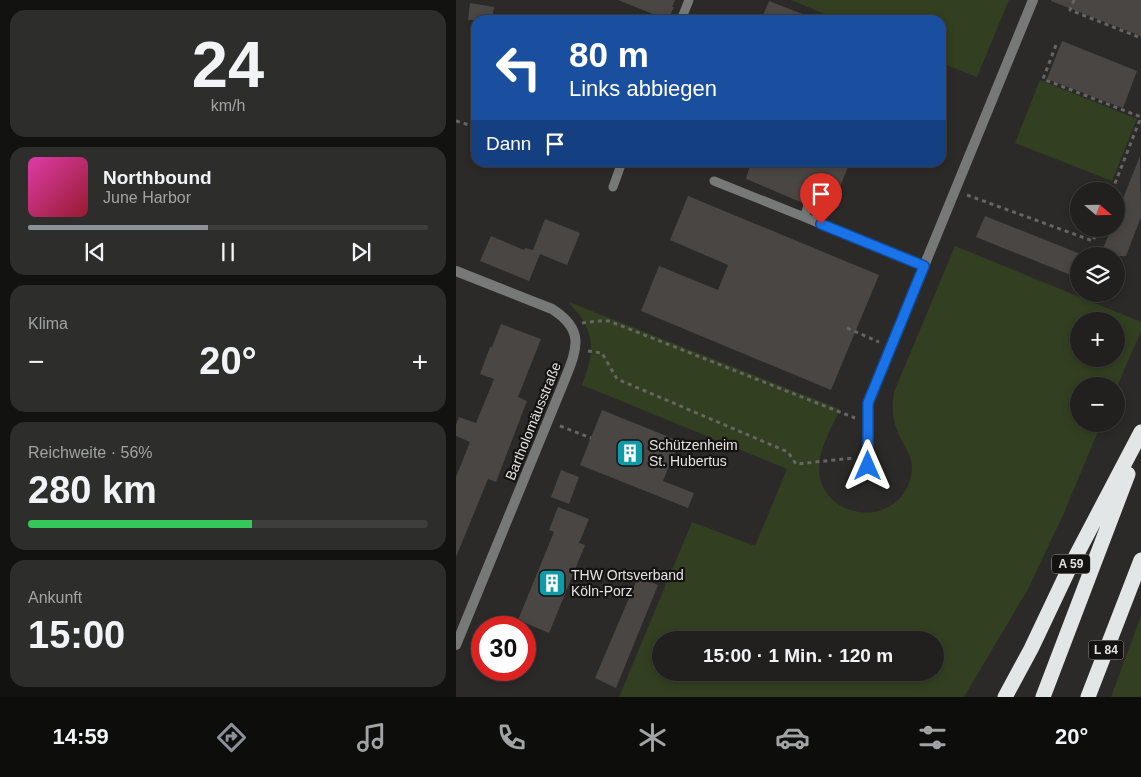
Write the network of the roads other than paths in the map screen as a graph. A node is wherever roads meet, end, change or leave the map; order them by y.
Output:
1 (689, 0) edge
2 (1034, 0) edge
3 (683, 15) edge
4 (620, 167) edge
5 (714, 181) dead end
6 (613, 187) dead end
7 (808, 206) dead end
8 (804, 218) junction
9 (924, 266) junction
10 (456, 271) edge
11 (1141, 432) edge
12 (1141, 440) edge
13 (868, 461) road end
14 (1141, 560) edge
15 (456, 646) edge
16 (1005, 697) edge
17 (1043, 697) edge
18 (1088, 697) edge

1 - 3 lane
2 - 9 street
4 - 6 lane
5 - 8 lane
7 - 8 lane
8 - 9 lane
9 - 13 street
10 - 15 street, Bartholomäusstraße
11 - 16 highway, A 59
12 - 17 highway
14 - 18 highway, L 84

